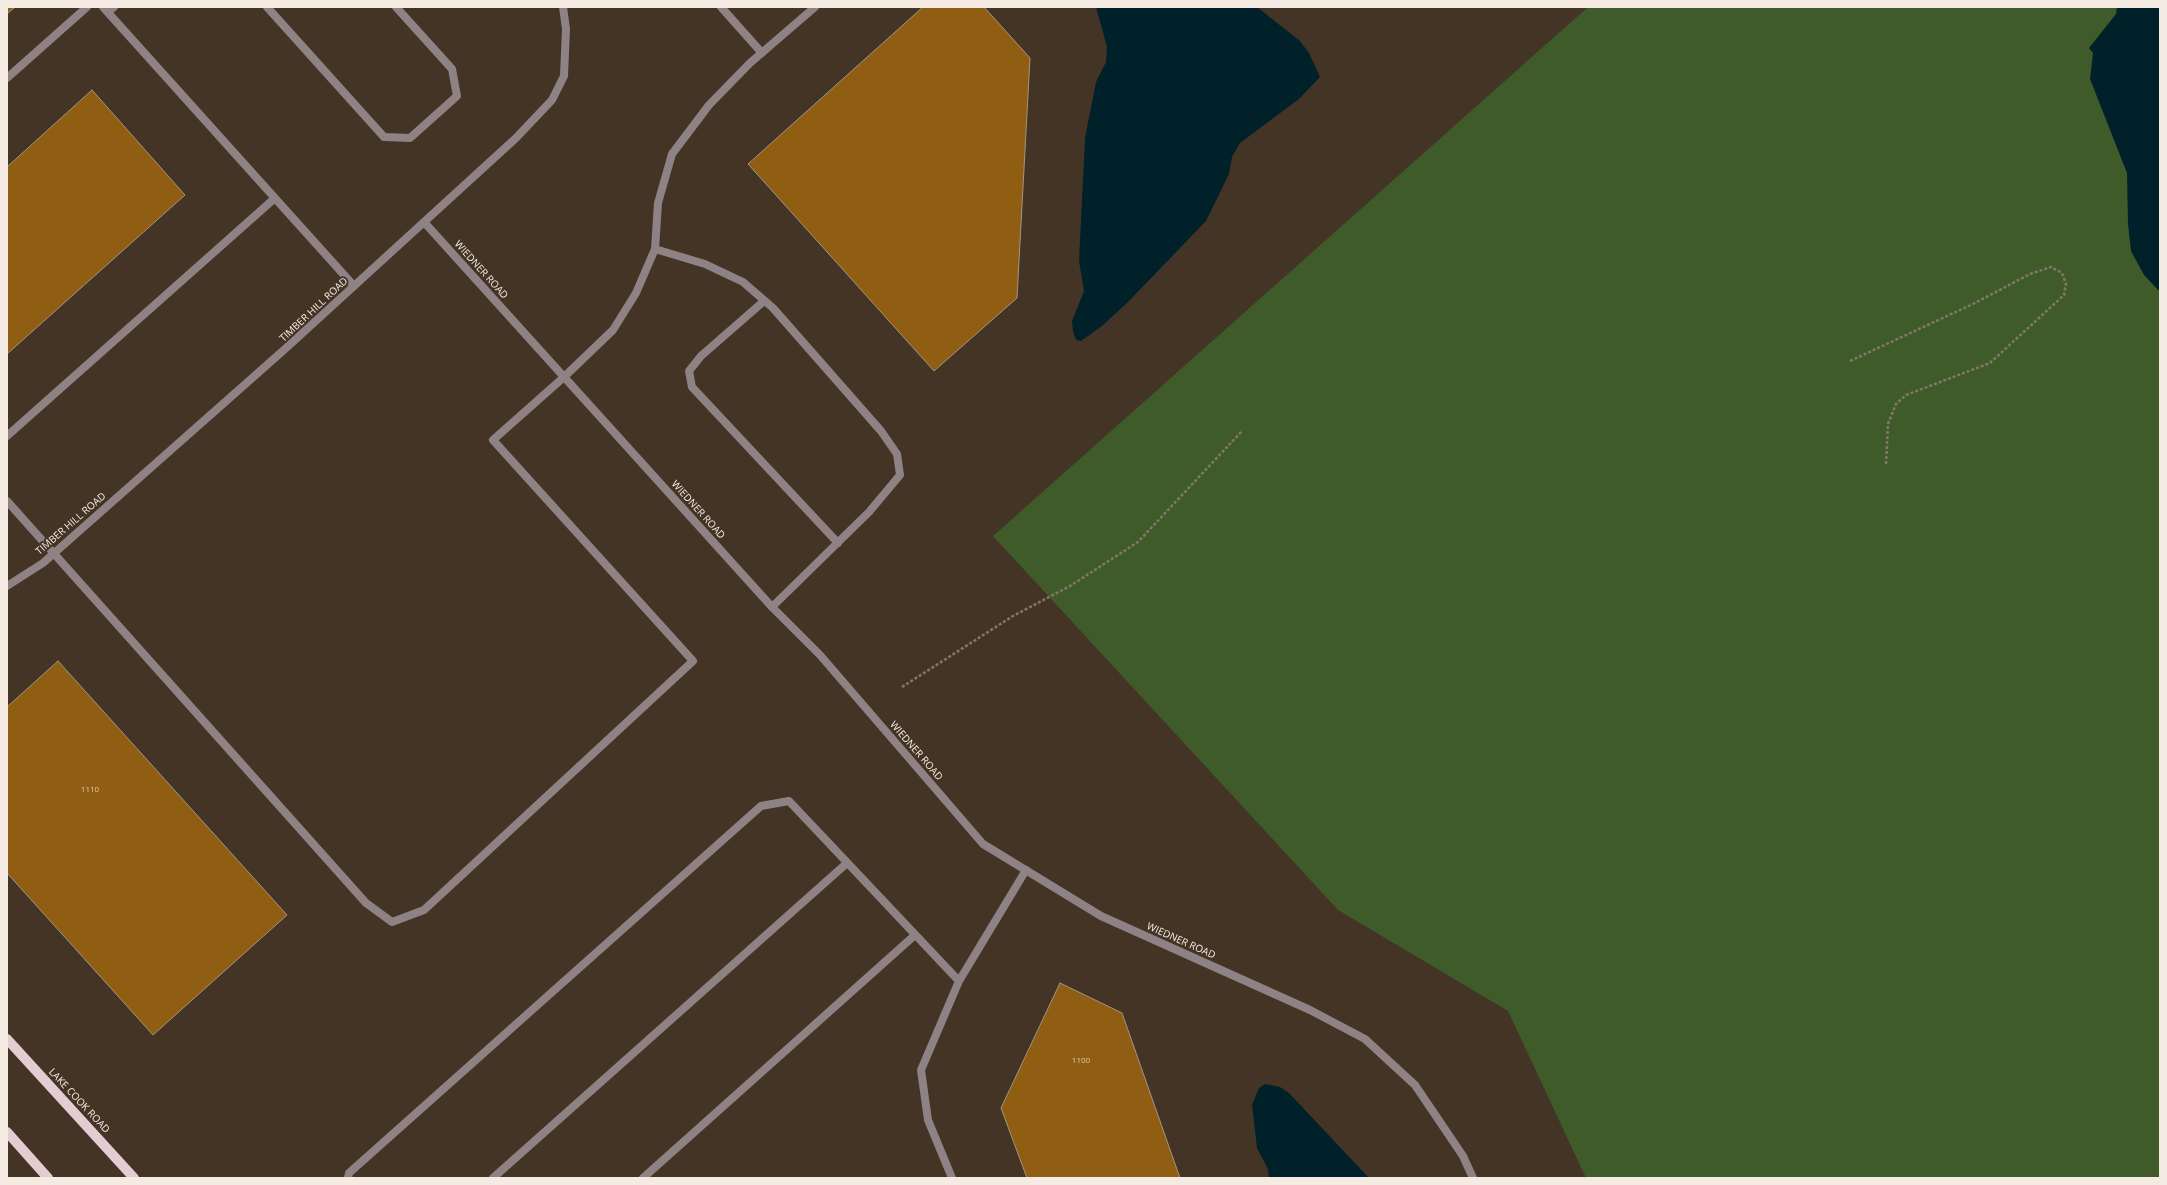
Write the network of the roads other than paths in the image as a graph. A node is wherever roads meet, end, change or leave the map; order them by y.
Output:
1 (87, 7) edge
2 (268, 7) edge
3 (396, 7) edge
4 (563, 7) edge
5 (721, 7) edge
6 (815, 7) edge
7 (108, 9) edge
8 (762, 53) junction
9 (7, 78) edge
10 (275, 198) junction
11 (424, 222) junction
12 (655, 249) junction
13 (354, 286) junction
14 (764, 301) junction
15 (564, 377) junction
16 (7, 436) edge
17 (7, 501) edge
18 (838, 543) junction
19 (53, 554) junction
20 (7, 586) edge
21 (772, 607) junction
22 (847, 863) junction
23 (1026, 870) junction
24 (915, 935) junction
25 (959, 981) junction
26 (7, 1039) edge
27 (7, 1132) edge
28 (48, 1178) edge
29 (134, 1178) edge
30 (348, 1178) edge
31 (493, 1178) edge
32 (643, 1178) edge
33 (952, 1178) edge
34 (1473, 1178) edge

1 - 9 street
2 - 3 street
4 - 11 street, TIMBER HILL ROAD
5 - 8 street
6 - 8 street
7 - 10 street
8 - 12 street
10 - 13 street
10 - 16 street
11 - 13 street, TIMBER HILL ROAD
11 - 15 street, WIEDNER ROAD
12 - 14 street
12 - 15 street
13 - 19 street, TIMBER HILL ROAD
14 - 18 street
14 - 18 street
15 - 19 street
15 - 21 street, WIEDNER ROAD
17 - 19 street
18 - 21 street
19 - 20 street, TIMBER HILL ROAD
21 - 23 street, WIEDNER ROAD
22 - 24 street
22 - 30 street
22 - 31 street
23 - 25 street
23 - 34 street, WIEDNER ROAD
24 - 25 street
24 - 32 street
25 - 33 street
26 - 29 main road, LAKE COOK ROAD
27 - 28 main road

